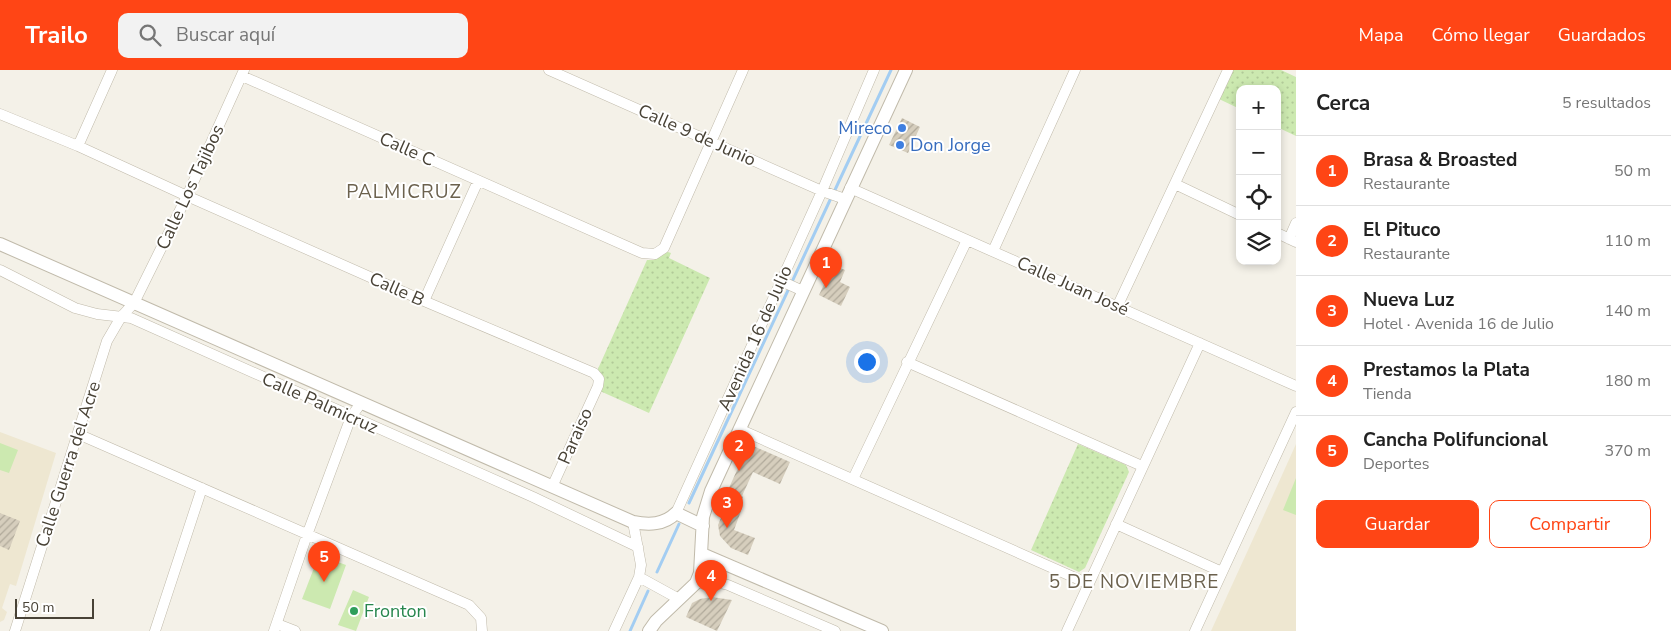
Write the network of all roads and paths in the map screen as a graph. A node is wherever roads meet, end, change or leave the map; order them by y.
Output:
1 (112, 70) edge
2 (549, 70) edge
3 (743, 70) edge
4 (874, 70) edge
5 (1075, 70) edge
6 (1228, 70) edge
7 (902, 71) edge
8 (243, 73) edge
9 (0, 114) edge
10 (711, 141) junction
11 (78, 146) junction
12 (478, 181) junction
13 (1175, 184) junction
14 (825, 192) junction
15 (845, 195) junction
16 (187, 196) junction
17 (1236, 213) edge
18 (1296, 223) edge
19 (967, 240) junction
20 (1292, 240) edge
21 (0, 244) edge
22 (993, 251) junction
23 (0, 270) edge
24 (783, 282) junction
25 (800, 289) junction
26 (424, 300) junction
27 (134, 303) junction
28 (1118, 306) junction
29 (121, 317) junction
30 (1200, 343) junction
31 (907, 362) junction
32 (598, 386) joint
33 (1296, 386) edge
34 (361, 403) junction
35 (1296, 412) edge
36 (351, 417) junction
37 (739, 429) junction
38 (78, 434) junction
39 (1142, 466) junction
40 (853, 478) junction
41 (552, 487) junction
42 (202, 488) junction
43 (677, 514) junction
44 (633, 522) junction
45 (1116, 524) junction
46 (703, 526) junction
47 (307, 535) junction
48 (638, 547) junction
49 (702, 554) junction
50 (1222, 572) junction
51 (642, 579) junction
52 (696, 583) junction
53 (1089, 584) junction
54 (679, 599) junction
55 (275, 628) edge
56 (15, 631) edge
57 (155, 631) edge
58 (295, 631) edge
59 (482, 631) edge
60 (614, 631) edge
61 (649, 631) edge
62 (836, 631) edge
63 (882, 631) edge
64 (1067, 631) edge
65 (1195, 631) edge

1 - 11 street
2 - 10 street, Calle 9 de Junio
3 - 10 street
4 - 14 street, Avenida 16 de Julio
5 - 22 street
6 - 13 street
7 - 15 street, Avenida 16 de Julio
8 - 12 street, Calle C
8 - 16 street, Calle Los Tajibos
9 - 11 street, Calle B
10 - 12 street, Calle C
10 - 14 street, Calle 9 de Junio
11 - 16 street, Calle B
12 - 26 street
13 - 17 street
13 - 28 street
14 - 15 street, Calle 9 de Junio
14 - 24 street, Avenida 16 de Julio
15 - 19 street, Calle Juan José
15 - 25 street, Avenida 16 de Julio
16 - 26 street, Calle B
16 - 27 street, Calle Los Tajibos
18 - 20 street
19 - 22 street, Calle Juan José
19 - 31 street
21 - 27 street, Calle Palmicruz
22 - 28 street, Calle Juan José
23 - 29 street, Calle Palmicruz
24 - 25 street
24 - 43 street, Avenida 16 de Julio
25 - 37 street, Avenida 16 de Julio
26 - 32 street, Calle B
27 - 29 street, Calle Guerra del Acre
27 - 34 street, Calle Palmicruz
28 - 30 street, Calle Juan José
29 - 36 street, Calle Palmicruz
29 - 38 street, Calle Guerra del Acre
30 - 33 street, Calle Juan José
30 - 39 street
31 - 39 street
31 - 40 street
32 - 41 street, Paraiso
34 - 36 street
34 - 41 street, Calle Palmicruz
35 - 50 street
36 - 47 street
36 - 48 street, Calle Palmicruz
37 - 40 street
37 - 46 street, Avenida 16 de Julio
38 - 42 street
38 - 56 street, Calle Guerra del Acre
39 - 45 street
40 - 53 street
41 - 44 street, Calle Palmicruz
42 - 47 street
42 - 57 street
43 - 44 street
43 - 46 street
44 - 48 street
45 - 50 street
45 - 53 street
46 - 49 street, Avenida 16 de Julio
47 - 55 street
47 - 59 street
48 - 51 street
49 - 52 street, Avenida 16 de Julio
49 - 63 street
50 - 65 street
51 - 54 street
51 - 60 street
52 - 54 street
52 - 62 street
53 - 64 street
54 - 61 street
55 - 58 street

